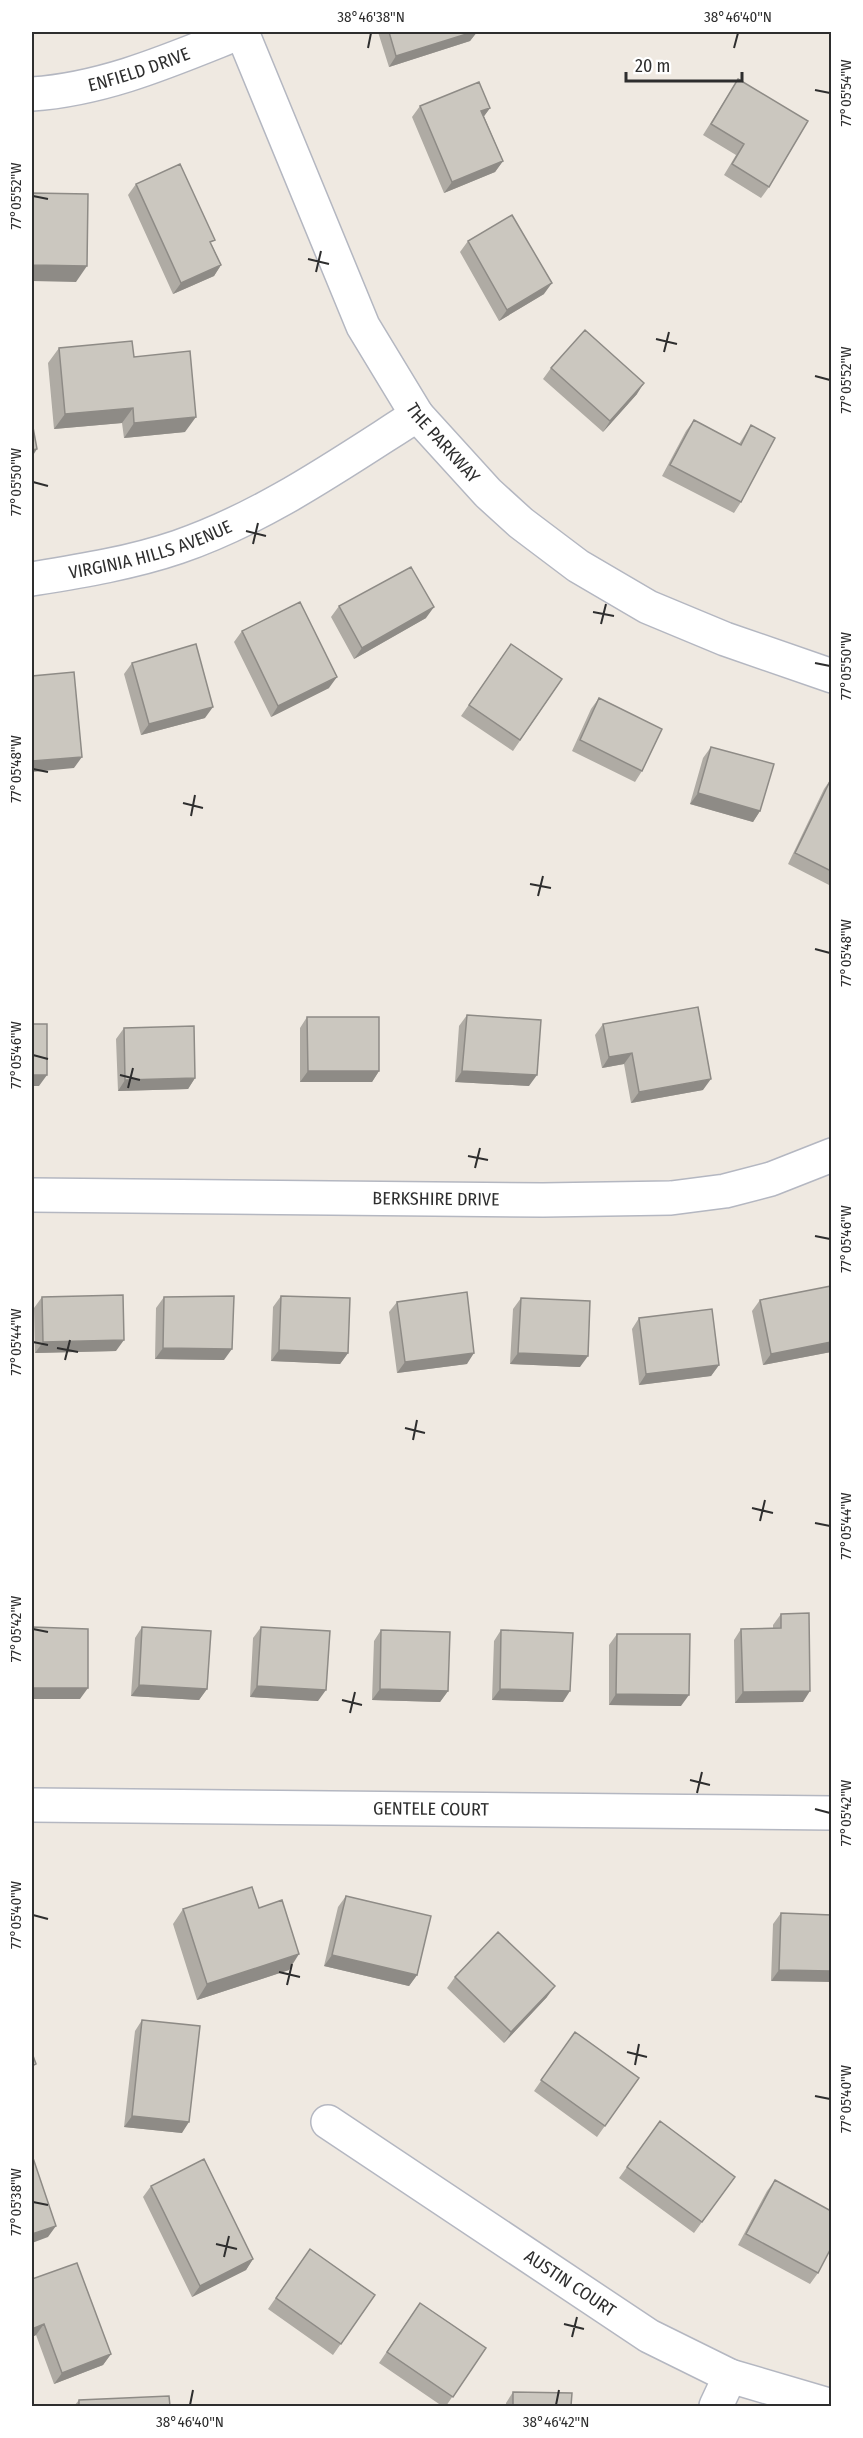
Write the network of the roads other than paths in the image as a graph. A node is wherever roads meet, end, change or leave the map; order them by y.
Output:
1 (242, 32) edge
2 (32, 94) edge
3 (417, 415) junction
4 (32, 579) edge
5 (831, 676) edge
6 (831, 1155) edge
7 (32, 1195) edge
8 (32, 1805) edge
9 (831, 1813) edge
10 (328, 2122) dead end
11 (730, 2376) junction
12 (716, 2406) edge
13 (831, 2406) edge

1 - 2 street, ENFIELD DRIVE
1 - 3 street, THE PARKWAY
3 - 4 street, VIRGINIA HILLS AVENUE
3 - 5 street, THE PARKWAY
6 - 7 street, BERKSHIRE DRIVE
8 - 9 street, GENTELE COURT
10 - 11 street, AUSTIN COURT
11 - 12 street
11 - 13 street, AUSTIN COURT

